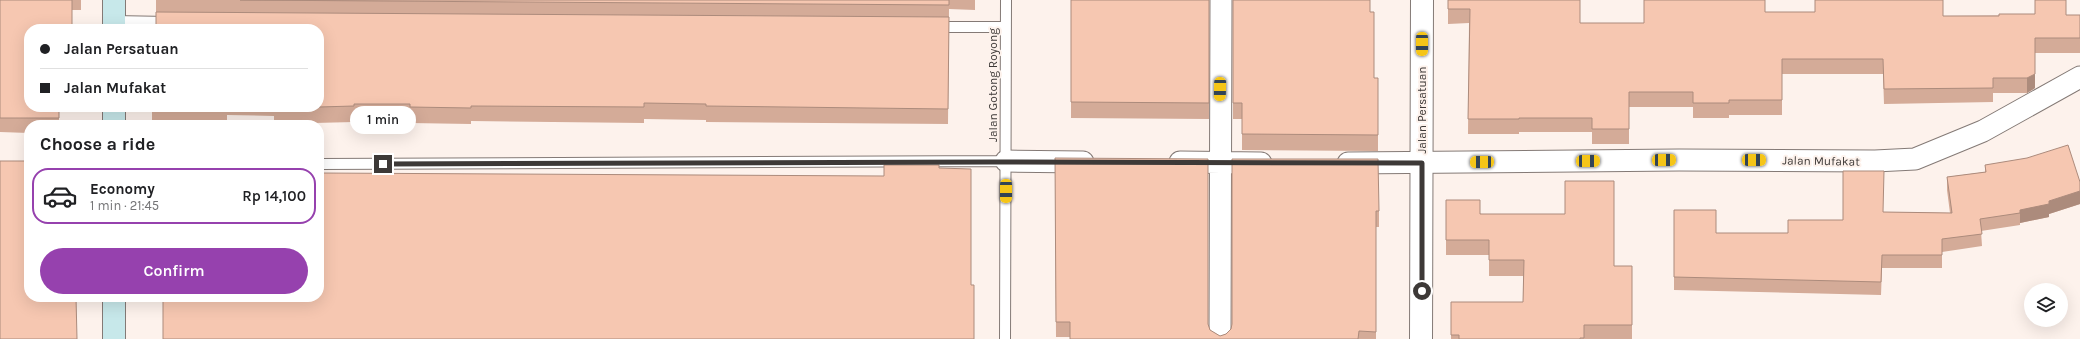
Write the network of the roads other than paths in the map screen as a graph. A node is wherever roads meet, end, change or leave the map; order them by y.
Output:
1 (114, 0) edge
2 (1006, 0) edge
3 (1221, 0) edge
4 (1422, 0) edge
5 (177, 22) edge
6 (114, 24) edge
7 (135, 24) edge
8 (927, 27) edge
9 (1006, 27) junction
10 (2080, 77) edge
11 (1006, 162) junction
12 (1101, 162) edge
13 (1164, 162) edge
14 (1219, 162) junction
15 (1282, 163) edge
16 (1328, 163) edge
17 (1422, 163) junction
18 (324, 164) edge
19 (114, 302) edge
20 (114, 339) edge
21 (1005, 339) edge
22 (1220, 339) edge
23 (1421, 339) edge

1 - 6 main road
2 - 9 lane, Jalan Gotong Royong
3 - 14 street
4 - 17 street, Jalan Persatuan
5 - 7 lane
8 - 9 lane
9 - 11 lane, Jalan Gotong Royong
10 - 17 street, Jalan Mufakat
11 - 12 street
11 - 18 lane
11 - 21 lane, Jalan Gotong Royong
13 - 14 street
14 - 15 street
14 - 22 street
16 - 17 street, Jalan Mufakat
17 - 23 street, Jalan Persatuan
19 - 20 main road

